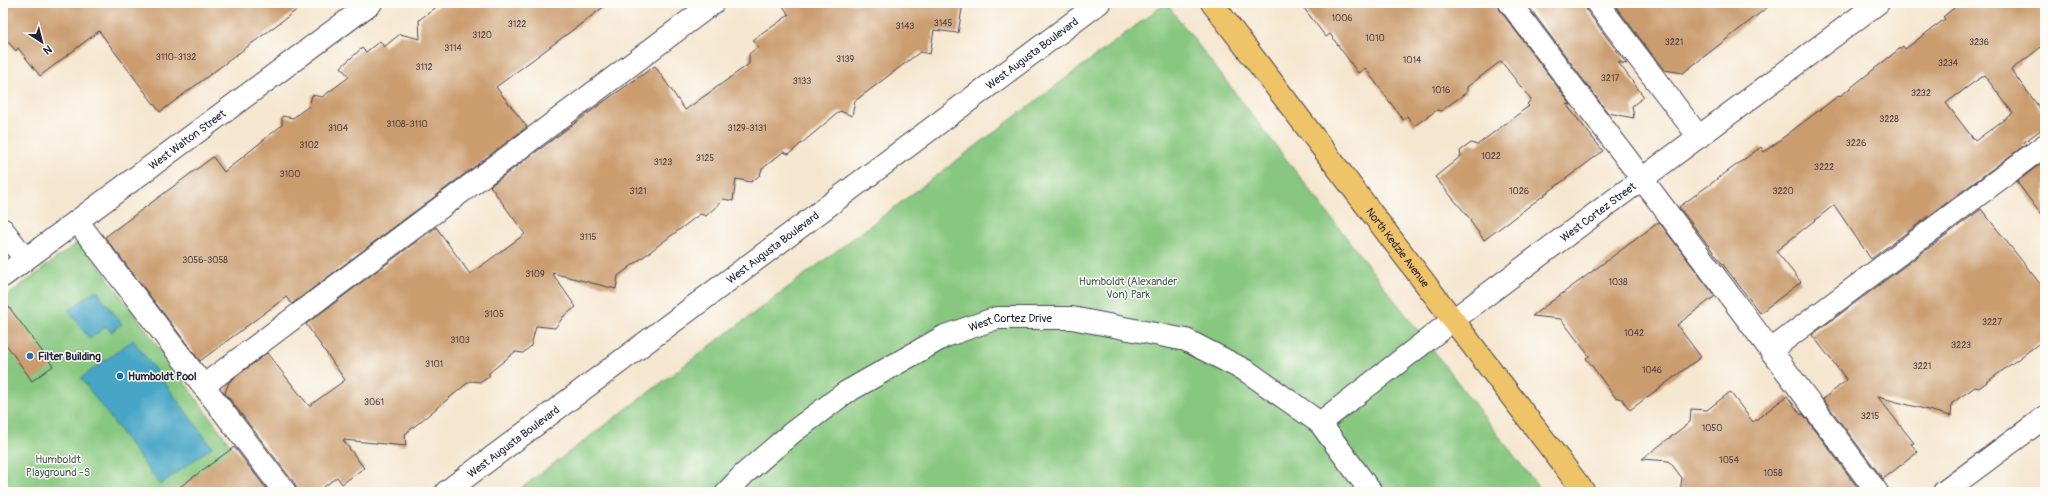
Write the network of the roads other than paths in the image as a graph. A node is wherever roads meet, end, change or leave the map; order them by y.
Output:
1 (371, 3) edge
2 (713, 3) edge
3 (1099, 3) edge
4 (1212, 3) edge
5 (1510, 3) edge
6 (1597, 3) edge
7 (1878, 3) edge
8 (1699, 137) junction
9 (2045, 145) edge
10 (1643, 179) junction
11 (77, 221) junction
12 (3, 230) edge
13 (25, 259) junction
14 (3, 276) edge
15 (1453, 320) junction
16 (1771, 350) junction
17 (204, 386) junction
18 (2045, 417) edge
19 (1320, 423) junction
20 (1966, 486) edge
21 (285, 492) edge
22 (446, 492) edge
23 (727, 492) edge
24 (1370, 492) edge
25 (1584, 492) edge
26 (1877, 492) edge
27 (1944, 492) edge

1 - 11 street, West Walton Street
2 - 17 street
3 - 22 street, West Augusta Boulevard
4 - 15 main road, North Kedzie Avenue
5 - 10 street
6 - 8 street
7 - 8 street, West Cortez Street
8 - 10 street, West Cortez Street
9 - 16 street
10 - 15 street, West Cortez Street
10 - 16 street
11 - 13 street, West Walton Street
11 - 17 street
12 - 13 street
13 - 14 street, West Walton Street
15 - 19 street, West Cortez Street
15 - 25 main road, North Kedzie Avenue
16 - 26 street
17 - 21 street
18 - 20 street
19 - 23 street, West Cortez Drive
19 - 24 street, West Cortez Drive
20 - 27 street

